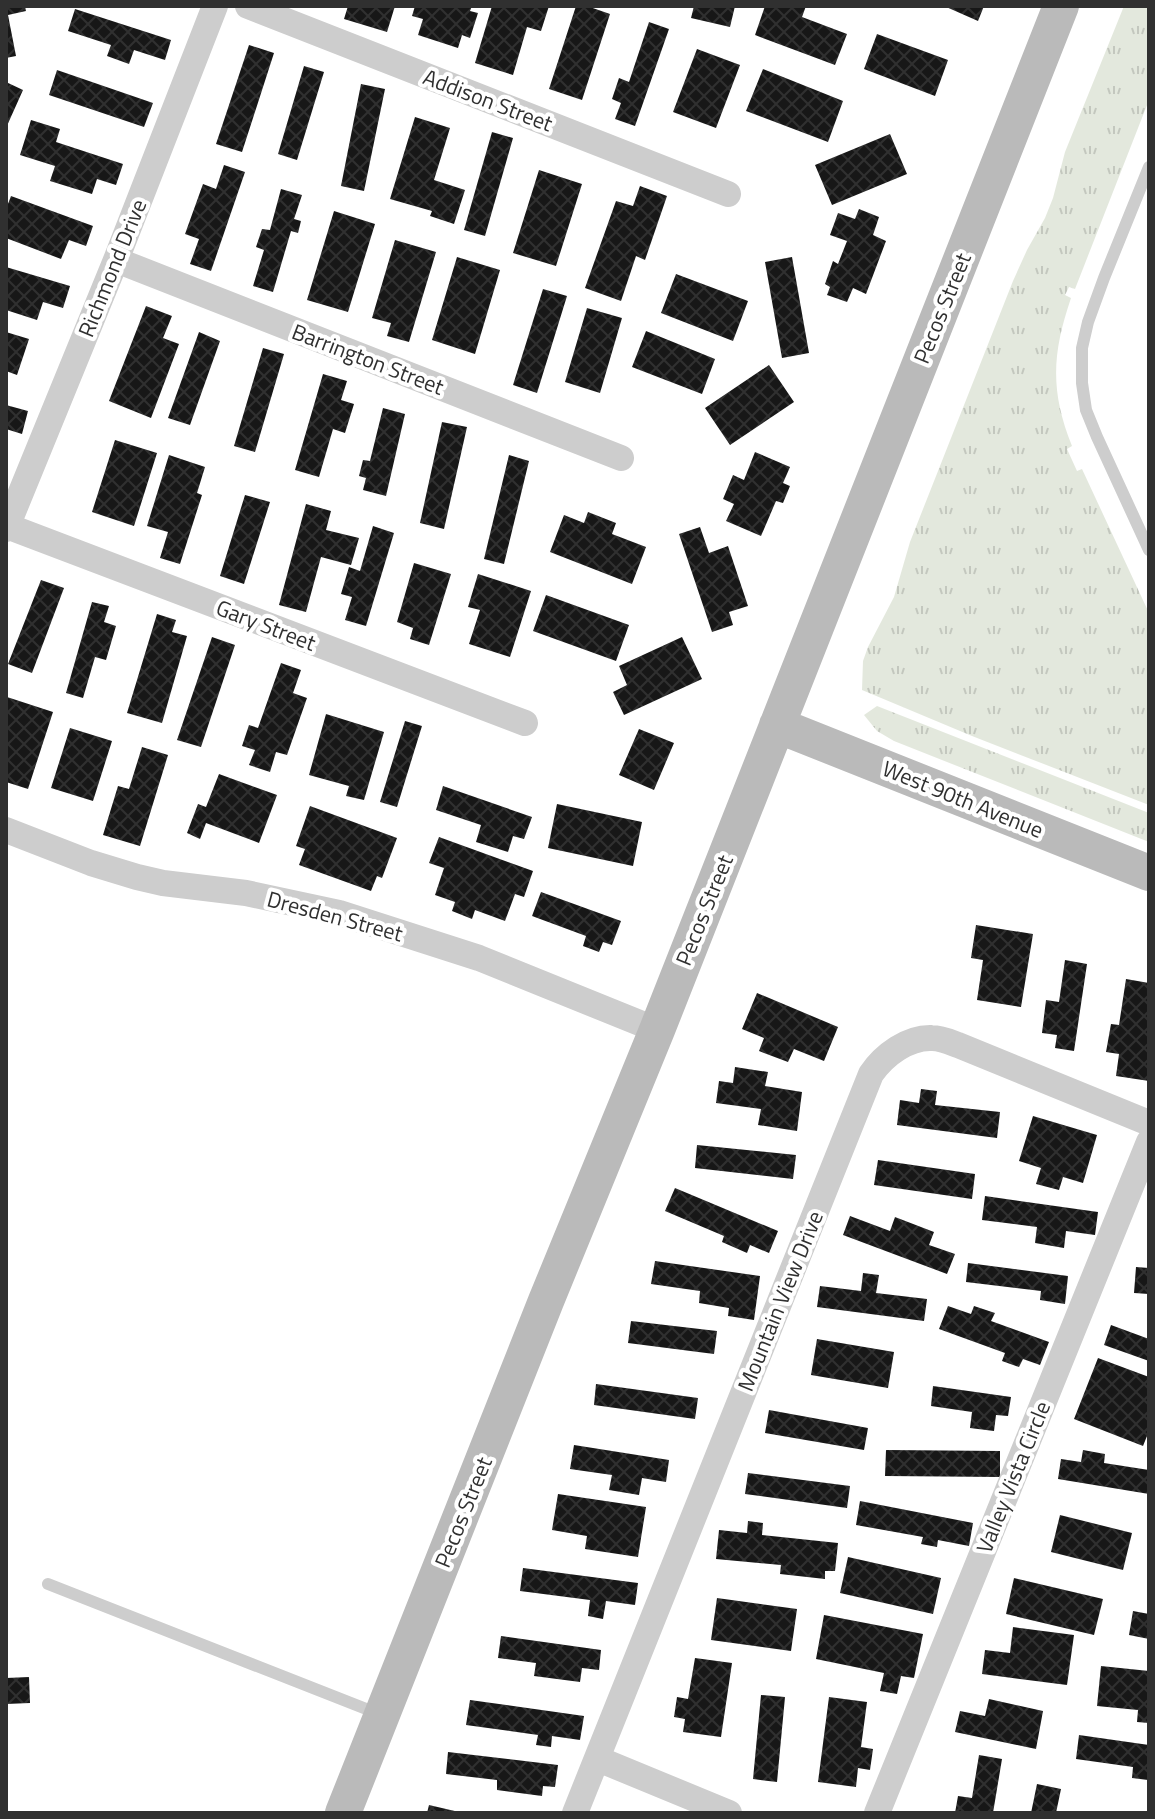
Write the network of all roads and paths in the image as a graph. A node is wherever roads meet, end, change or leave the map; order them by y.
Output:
1 (215, 6) edge
2 (248, 6) edge
3 (1061, 6) edge
4 (1149, 167) edge
5 (728, 194) dead end
6 (116, 260) junction
7 (621, 458) dead end
8 (7, 528) edge
9 (1149, 550) edge
10 (525, 723) dead end
11 (777, 725) junction
12 (6, 830) edge
13 (1149, 873) edge
14 (657, 1030) junction
15 (1149, 1123) edge
16 (1149, 1142) edge
17 (48, 1584) dead end
18 (382, 1715) junction
19 (598, 1759) junction
20 (343, 1813) edge
21 (575, 1813) edge
22 (729, 1813) edge
23 (877, 1813) edge

1 - 6 street, Richmond Drive
2 - 5 street, Addison Street
3 - 11 main road, Pecos Street
4 - 9 lane
6 - 7 street, Barrington Street
6 - 8 street, Richmond Drive
8 - 10 street, Gary Street
11 - 13 main road, West 90th Avenue
11 - 14 main road, Pecos Street
12 - 14 street, Dresden Street
14 - 18 main road, Pecos Street
15 - 19 street, Mountain View Drive
16 - 23 street, Valley Vista Circle
17 - 18 lane
18 - 20 main road, Pecos Street
19 - 21 street, Mountain View Drive
19 - 22 street

